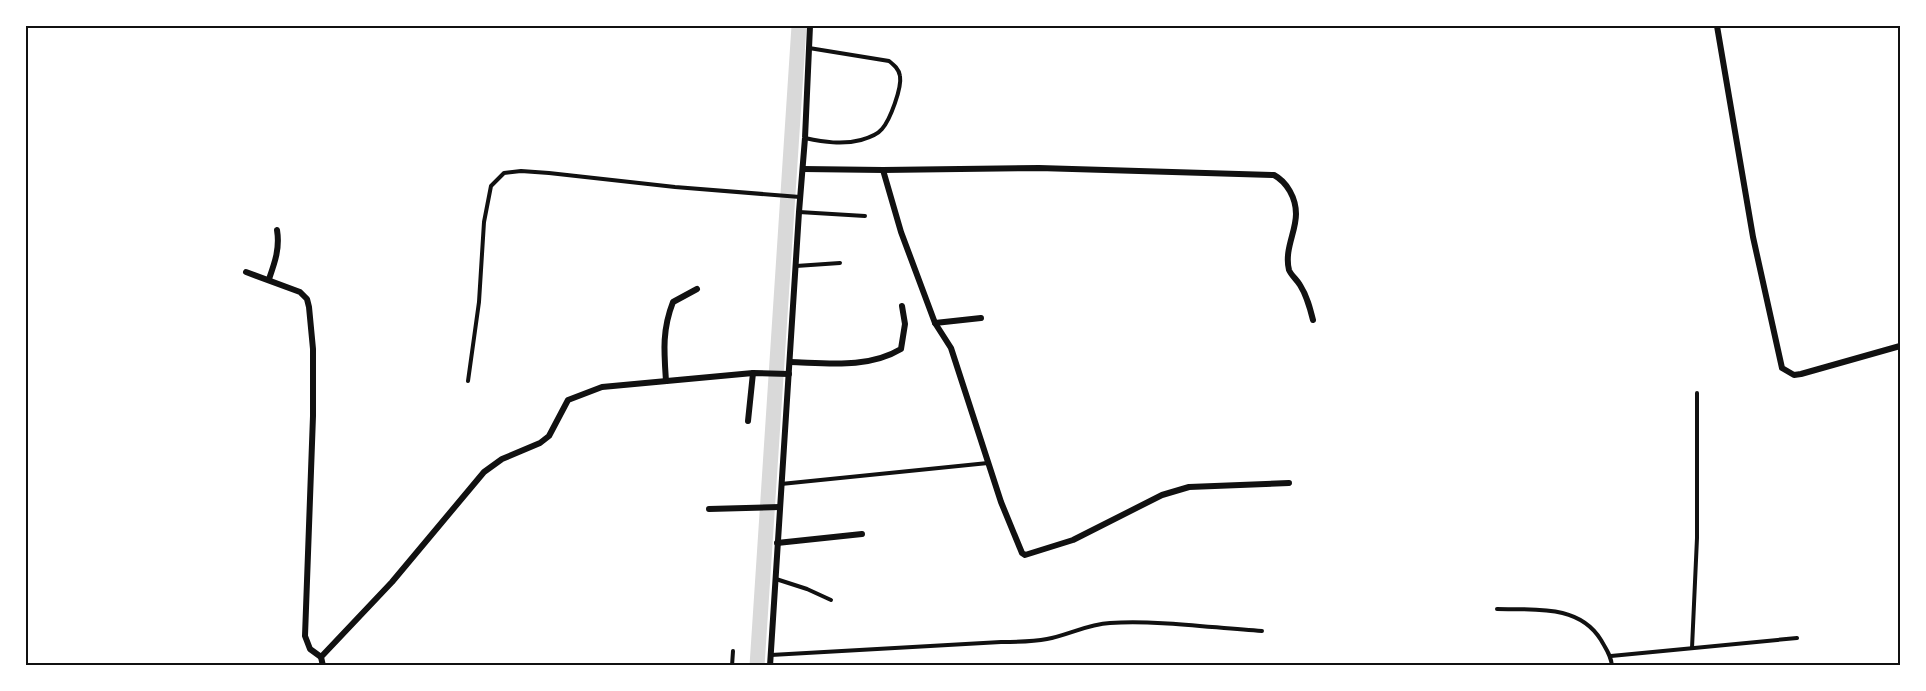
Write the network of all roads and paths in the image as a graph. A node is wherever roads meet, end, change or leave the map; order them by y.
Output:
1 (810, 26) edge
2 (1717, 26) edge
3 (808, 47) junction
4 (805, 138) junction
5 (803, 169) junction
6 (883, 170) junction
7 (800, 197) junction
8 (799, 212) junction
9 (865, 216) dead end
10 (277, 230) dead end
11 (840, 263) dead end
12 (795, 266) junction
13 (246, 272) dead end
14 (269, 279) junction
15 (698, 289) dead end
16 (902, 306) dead end
17 (981, 318) dead end
18 (1313, 320) dead end
19 (935, 323) junction
20 (1900, 346) edge
21 (789, 362) junction
22 (753, 373) junction
23 (789, 374) junction
24 (468, 381) dead end
25 (666, 381) junction
26 (1697, 393) dead end
27 (748, 421) dead end
28 (989, 463) junction
29 (1289, 483) dead end
30 (781, 484) junction
31 (780, 507) junction
32 (709, 509) dead end
33 (862, 534) dead end
34 (777, 543) junction
35 (775, 579) junction
36 (831, 600) dead end
37 (1497, 609) dead end
38 (1262, 631) dead end
39 (1797, 638) dead end
40 (1692, 648) junction
41 (733, 651) dead end
42 (770, 655) junction
43 (1611, 656) junction
44 (321, 657) junction
45 (323, 666) edge
46 (732, 666) edge
47 (770, 666) edge
48 (1612, 666) edge

1 - 3 street
2 - 20 street
3 - 4 street
3 - 4 lane
4 - 5 street
5 - 6 street
5 - 7 street
6 - 18 street
6 - 19 street
7 - 8 street
7 - 24 lane
8 - 9 lane
8 - 12 street
10 - 14 street
11 - 12 lane
12 - 21 street
13 - 14 street
14 - 44 street
15 - 25 street
16 - 21 street
17 - 19 street
19 - 28 street
21 - 23 street
22 - 23 street
22 - 25 street
22 - 27 street
23 - 30 street
25 - 44 street
26 - 40 lane
28 - 29 street
28 - 30 lane
30 - 31 street
31 - 32 street
31 - 34 street
33 - 34 street
34 - 35 street
35 - 36 lane
35 - 42 street
37 - 43 lane
38 - 42 lane
39 - 40 lane
40 - 43 lane
41 - 46 lane
42 - 47 street
43 - 48 lane
44 - 45 street

